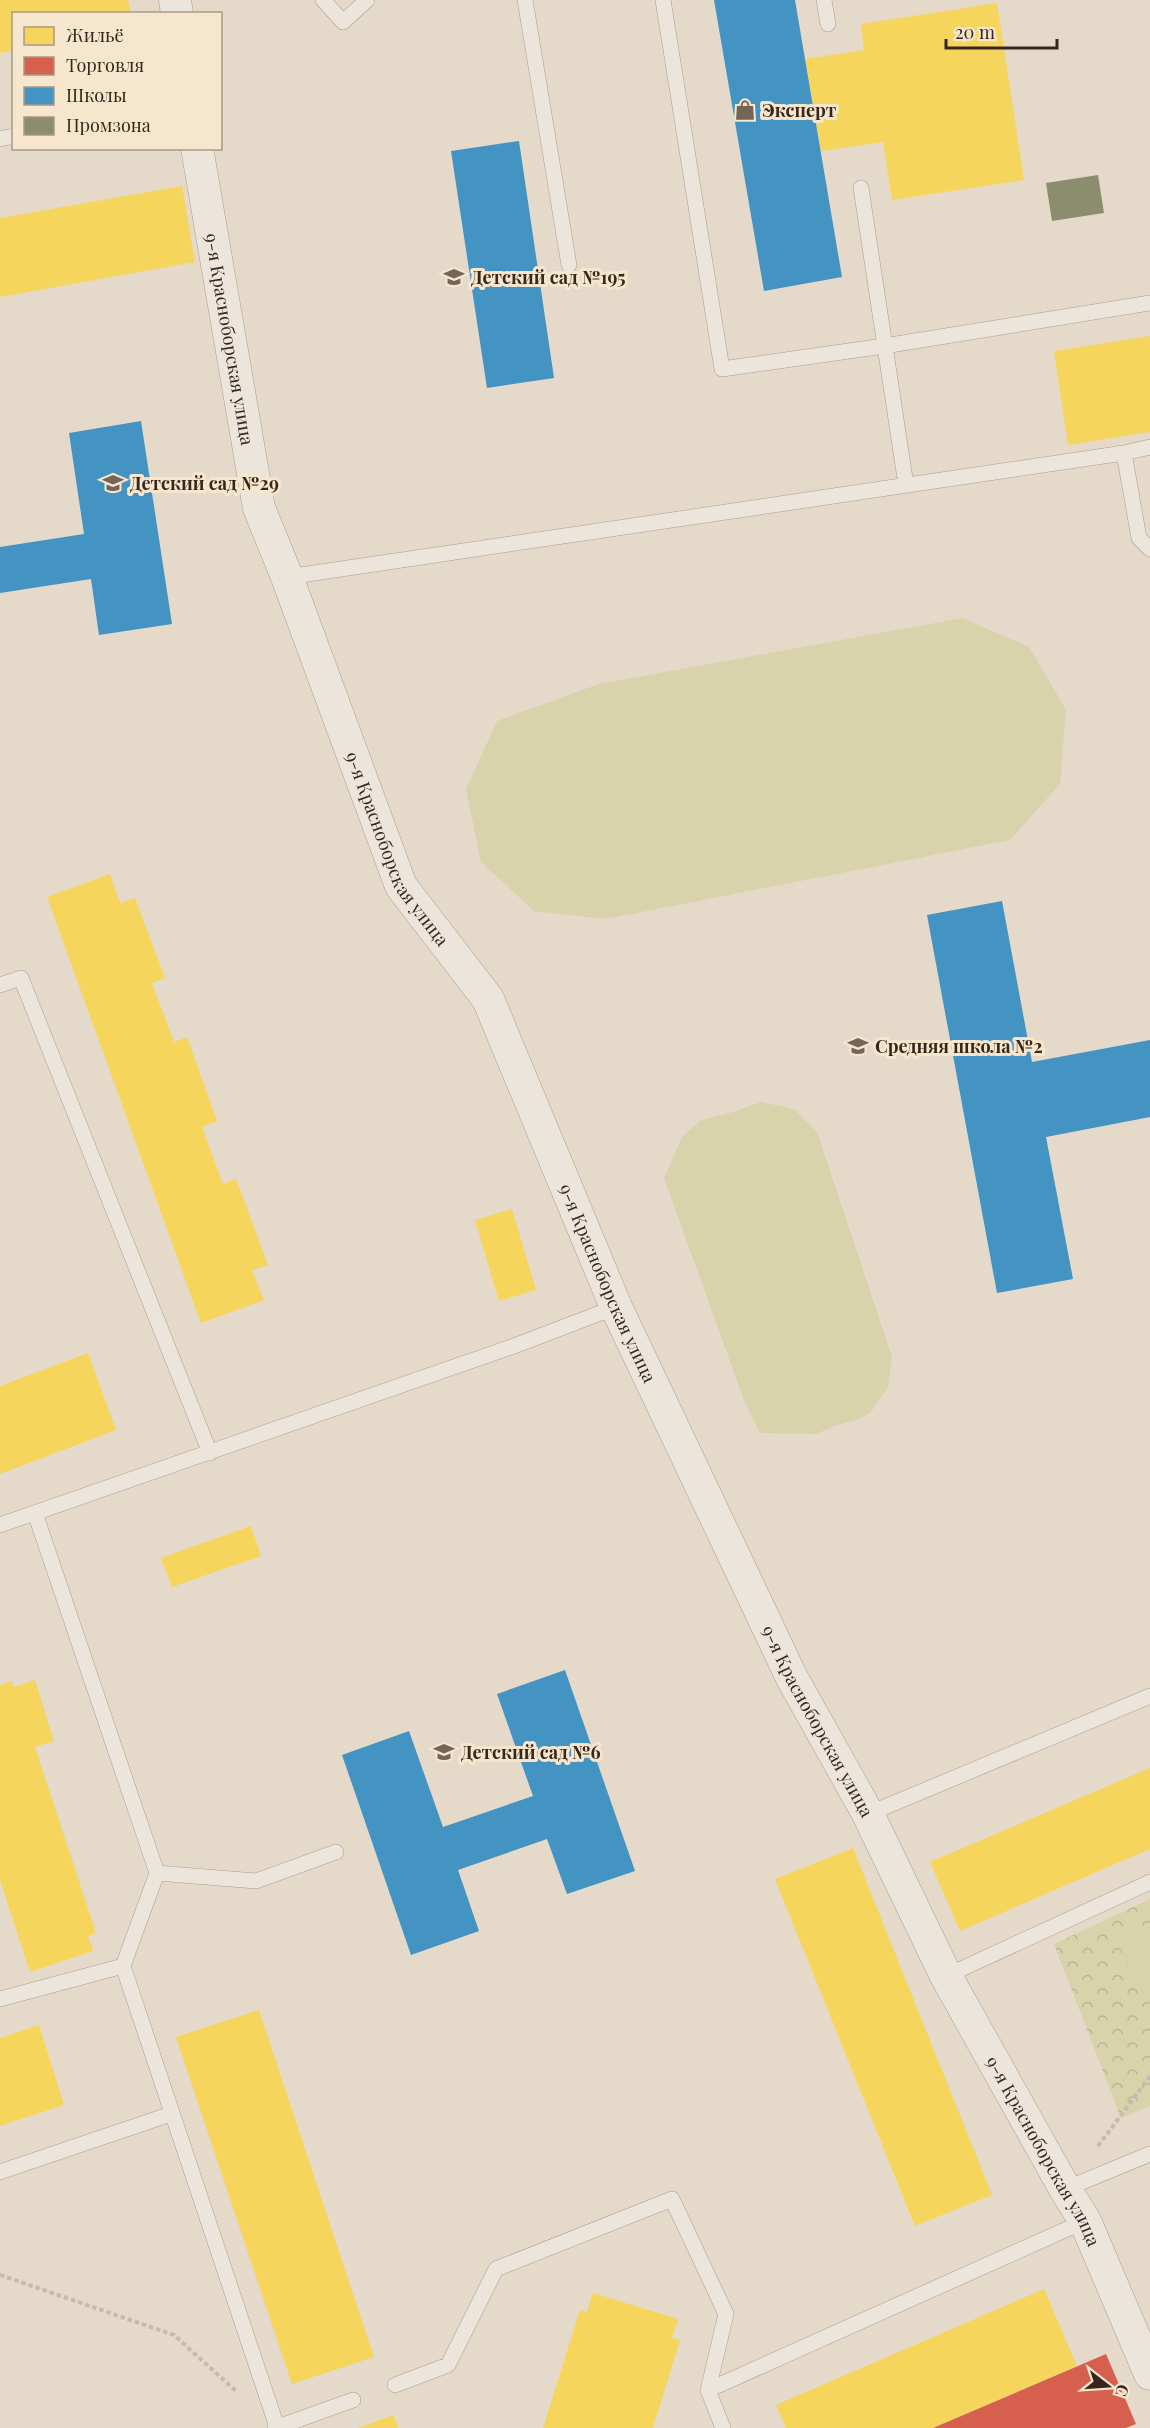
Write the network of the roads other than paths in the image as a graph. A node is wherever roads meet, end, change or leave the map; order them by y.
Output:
1 (323, 0) edge
2 (367, 0) edge
3 (525, 0) edge
4 (663, 0) edge
5 (824, 0) edge
6 (828, 24) dead end
7 (197, 150) edge
8 (861, 188) dead end
9 (569, 265) dead end
10 (1150, 303) edge
11 (884, 346) junction
12 (1150, 447) edge
13 (1124, 453) junction
14 (906, 485) junction
15 (1150, 549) edge
16 (287, 577) junction
17 (0, 985) edge
18 (616, 1307) junction
19 (210, 1453) junction
20 (35, 1513) junction
21 (0, 1525) edge
22 (1150, 1696) edge
23 (868, 1814) junction
24 (336, 1852) dead end
25 (157, 1873) junction
26 (1150, 1882) edge
27 (123, 1966) junction
28 (946, 1976) junction
29 (0, 1999) edge
30 (171, 2114) junction
31 (1150, 2154) edge
32 (0, 2172) edge
33 (1065, 2189) junction
34 (1085, 2221) junction
35 (1150, 2374) edge
36 (395, 2385) dead end
37 (708, 2390) junction
38 (353, 2400) dead end
39 (276, 2428) edge
40 (723, 2428) edge

1 - 2 lane
3 - 9 lane
4 - 11 lane
5 - 6 lane
7 - 16 street, 9-я Красноборская улица
8 - 11 lane
10 - 11 lane
11 - 14 lane
12 - 13 lane
13 - 14 lane
13 - 15 lane
14 - 16 lane
16 - 18 street, 9-я Красноборская улица
17 - 19 lane
18 - 19 lane
18 - 23 street, 9-я Красноборская улица
19 - 20 lane
20 - 21 lane
20 - 25 lane
22 - 23 lane
23 - 28 street, 9-я Красноборская улица
24 - 25 lane
25 - 27 lane
26 - 28 lane
27 - 29 lane
27 - 30 lane
28 - 33 street, 9-я Красноборская улица
30 - 32 lane
30 - 39 lane
31 - 33 lane
33 - 34 street, 9-я Красноборская улица
34 - 35 street, 9-я Красноборская улица
34 - 37 lane
36 - 37 lane
37 - 40 lane
38 - 39 lane

